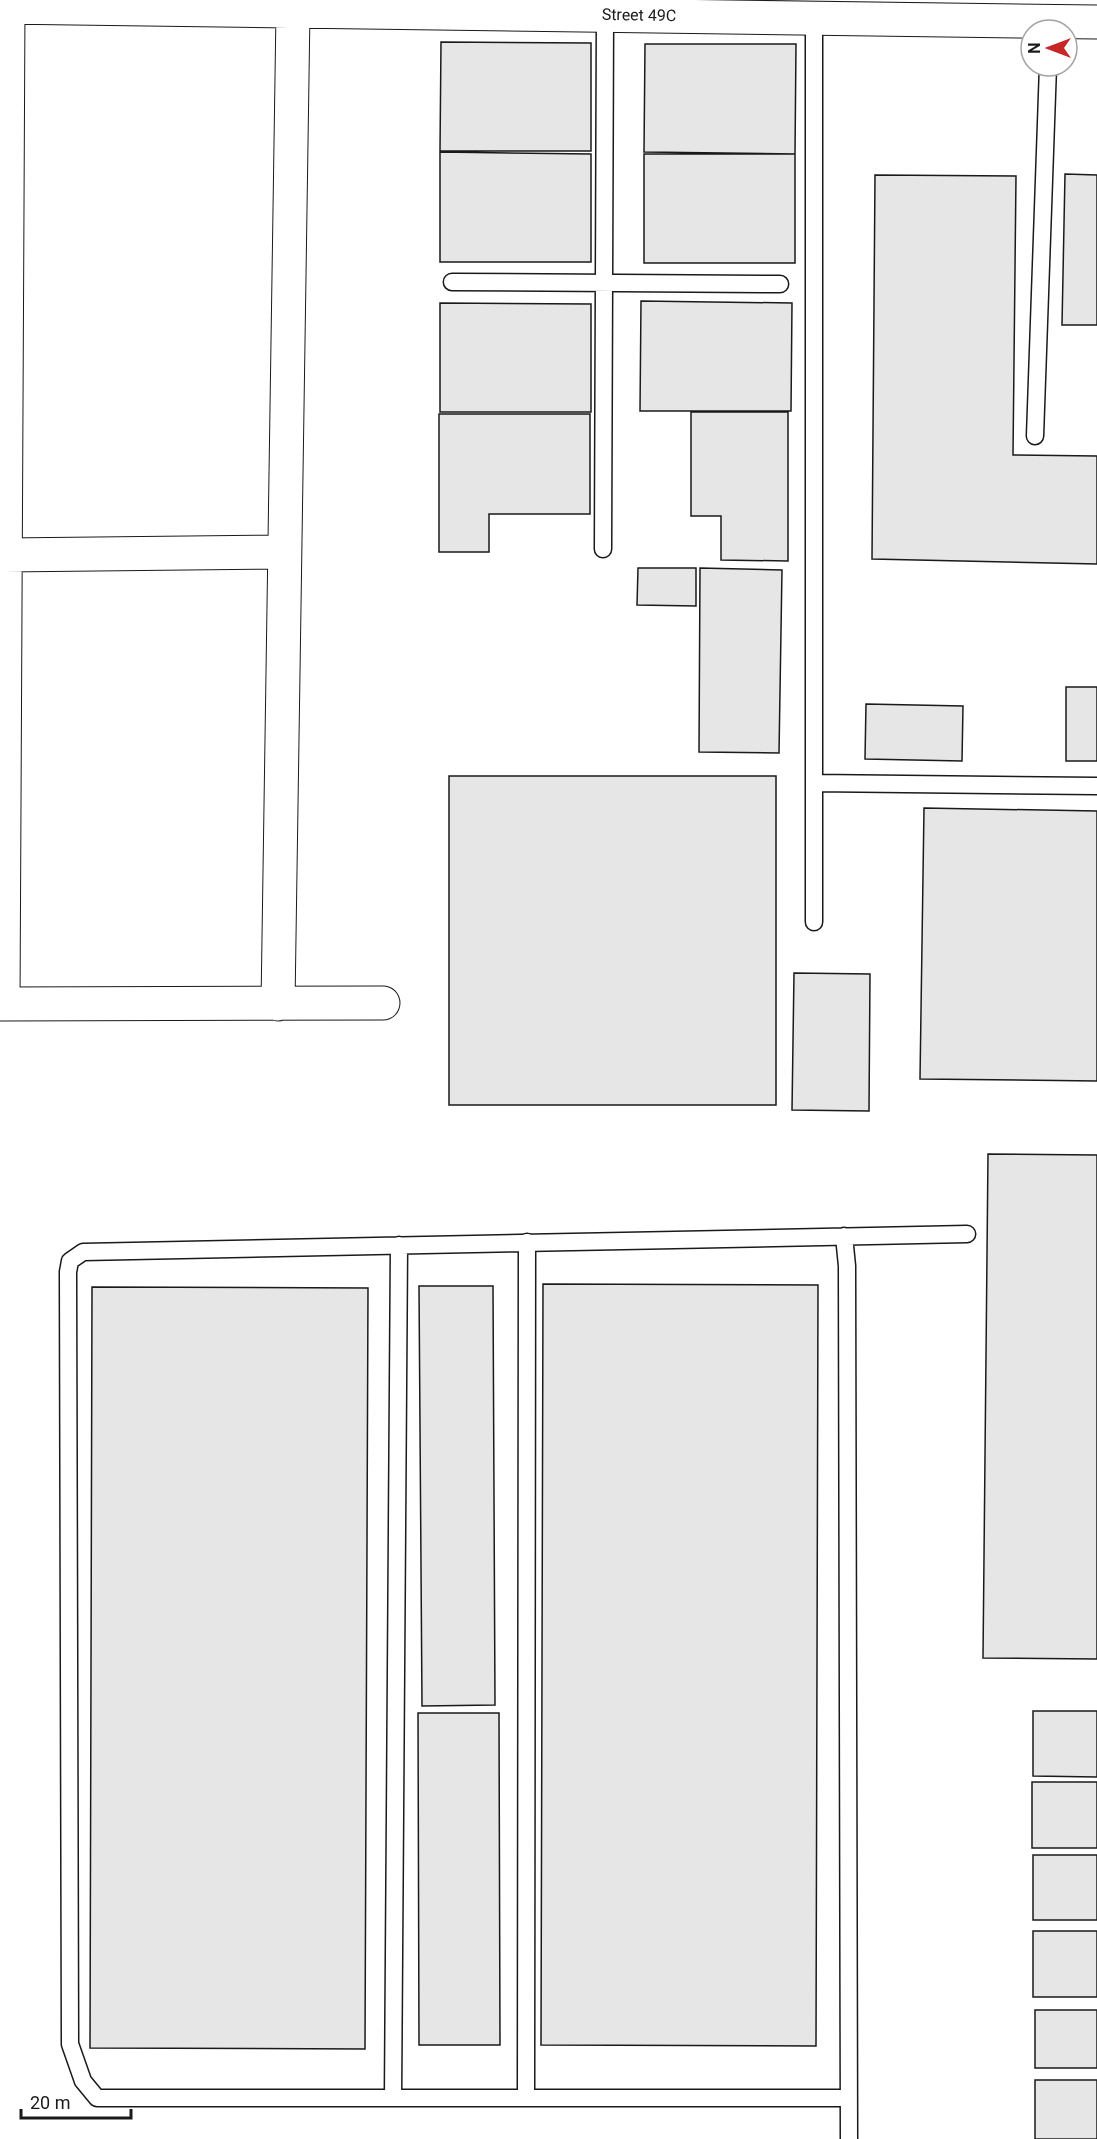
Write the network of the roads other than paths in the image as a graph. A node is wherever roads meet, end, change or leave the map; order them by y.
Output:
1 (293, 5) edge
2 (4, 7) edge
3 (605, 15) junction
4 (814, 17) junction
5 (1097, 22) edge
6 (1079, 23) edge
7 (1019, 24) edge
8 (1048, 78) edge
9 (452, 282) dead end
10 (604, 283) junction
11 (780, 284) dead end
12 (1035, 436) dead end
13 (3, 513) edge
14 (603, 549) dead end
15 (285, 552) junction
16 (5, 555) junction
17 (3, 590) edge
18 (814, 783) junction
19 (1097, 786) edge
20 (814, 922) dead end
21 (383, 1003) dead end
22 (1, 1004) edge
23 (278, 1004) junction
24 (967, 1234) dead end
25 (844, 1236) junction
26 (527, 1242) junction
27 (399, 1245) junction
28 (393, 2098) junction
29 (526, 2098) junction
30 (848, 2098) junction
31 (849, 2139) edge

1 - 2 street, Street 49C
1 - 3 street, Street 49C
1 - 15 street
2 - 13 street
3 - 4 street, Street 49C
3 - 10 lane
4 - 7 street, Street 49C
4 - 18 lane
5 - 6 street, Street 49C
8 - 12 lane
9 - 10 lane
10 - 11 lane
10 - 14 lane
13 - 16 street
15 - 16 street
15 - 23 street
16 - 17 street
17 - 22 street
18 - 19 lane
18 - 20 lane
21 - 23 street
22 - 23 street
24 - 25 lane
25 - 26 lane
25 - 30 lane
26 - 27 lane
26 - 29 lane
27 - 28 lane
27 - 28 lane
28 - 29 lane
29 - 30 lane
30 - 31 lane

